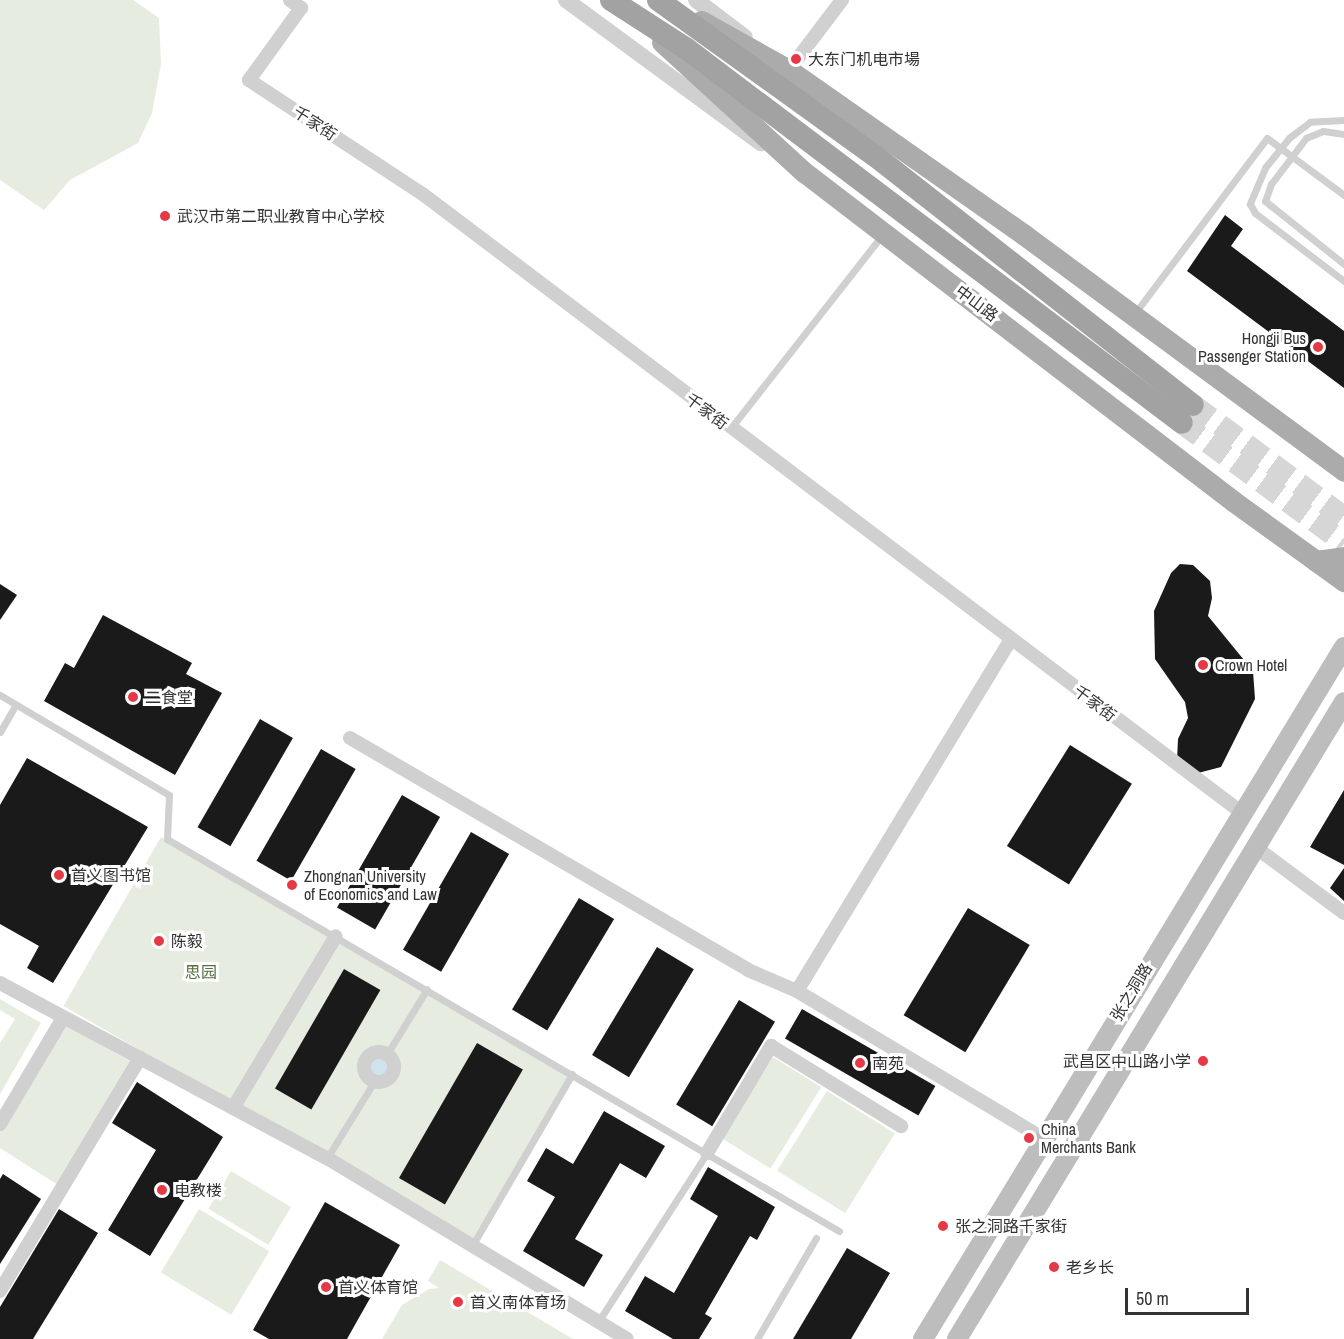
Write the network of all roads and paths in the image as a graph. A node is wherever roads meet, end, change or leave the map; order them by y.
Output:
1 (566, 0) edge
2 (658, 0) edge
3 (663, 0) edge
4 (696, 0) edge
5 (842, 0) edge
6 (299, 3) edge
7 (617, 4) edge
8 (789, 70) junction
9 (1344, 120) edge
10 (1344, 134) edge
11 (1281, 148) junction
12 (1290, 155) junction
13 (804, 172) junction
14 (1344, 195) edge
15 (884, 232) junction
16 (1344, 264) edge
17 (1344, 281) edge
18 (1134, 315) junction
19 (730, 429) junction
20 (1344, 471) edge
21 (1344, 557) edge
22 (1316, 561) junction
23 (1344, 581) edge
24 (1010, 640) junction
25 (1344, 647) edge
26 (0, 695) edge
27 (1344, 702) edge
28 (15, 706) junction
29 (0, 732) edge
30 (350, 738) dead end
31 (1241, 812) junction
32 (1254, 846) junction
33 (1344, 913) edge
34 (336, 936) junction
35 (0, 983) edge
36 (427, 989) junction
37 (797, 991) junction
38 (63, 1018) junction
39 (387, 1054) junction
40 (140, 1058) junction
41 (572, 1074) junction
42 (374, 1082) junction
43 (233, 1108) junction
44 (0, 1124) edge
45 (901, 1126) dead end
46 (1043, 1138) junction
47 (707, 1154) junction
48 (327, 1158) junction
49 (839, 1231) dead end
50 (816, 1238) dead end
51 (472, 1246) junction
52 (0, 1291) edge
53 (598, 1322) junction
54 (627, 1339) edge
55 (757, 1339) edge
56 (923, 1339) edge
57 (957, 1339) edge

1 - 13 street
2 - 7 highway, 中山路
3 - 8 main road
4 - 8 street
5 - 8 street
6 - 19 street, 千家街
7 - 13 main road, 中山路
8 - 18 main road
9 - 11 lane
10 - 12 lane
11 - 12 lane
11 - 17 lane
11 - 18 lane
12 - 14 lane
12 - 16 lane
13 - 15 main road, 中山路
15 - 19 lane
15 - 22 main road, 中山路
18 - 20 main road
19 - 24 street, 千家街
21 - 22 main road
22 - 23 main road, 中山路
24 - 31 street, 千家街
24 - 37 street
25 - 31 main road, 张之洞路
26 - 28 lane
27 - 32 main road, 张之洞路
28 - 29 lane
28 - 34 lane
30 - 37 street
31 - 46 main road, 张之洞路
32 - 33 street
32 - 57 main road, 张之洞路
34 - 36 lane
34 - 43 street
35 - 38 street
36 - 39 lane
36 - 41 lane
37 - 46 street
38 - 40 street
38 - 44 street
39 - 42 street
39 - 42 street
40 - 43 street
40 - 52 street
41 - 47 lane
41 - 51 lane
42 - 48 lane
43 - 48 street
45 - 47 street
46 - 56 main road, 张之洞路
47 - 49 lane
47 - 53 lane
48 - 51 street
50 - 55 lane
51 - 53 street
53 - 54 street

